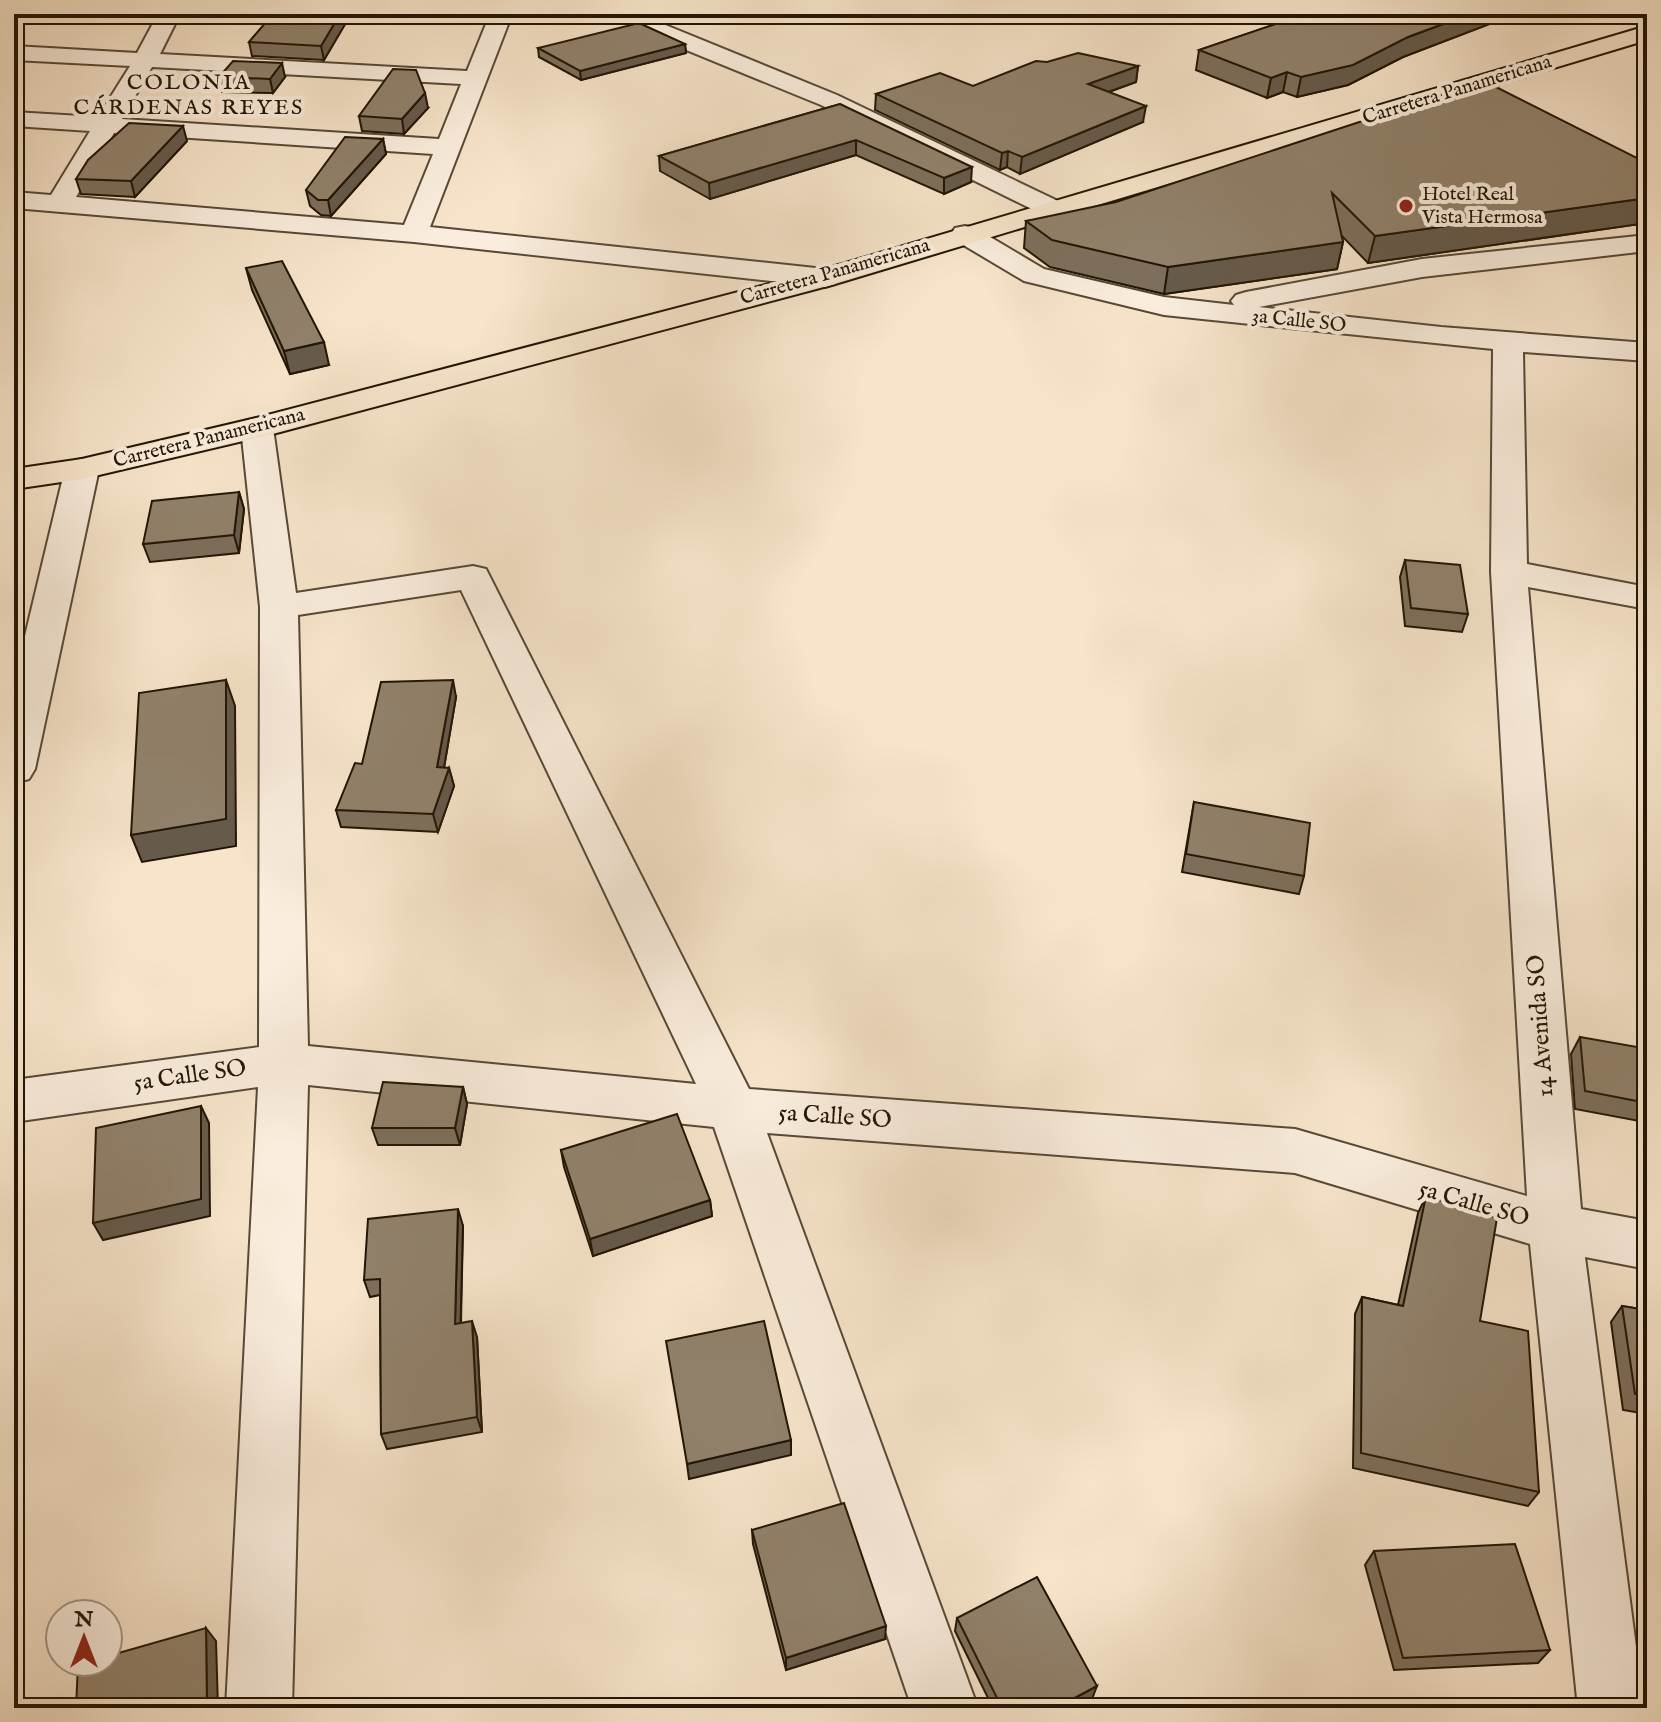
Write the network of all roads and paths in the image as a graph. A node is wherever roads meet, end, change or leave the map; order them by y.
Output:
1 (169, 14) edge
2 (501, 14) edge
3 (630, 14) edge
4 (1639, 39) edge
5 (14, 53) edge
6 (145, 60) junction
7 (475, 78) junction
8 (14, 119) edge
9 (107, 125) junction
10 (448, 147) junction
11 (14, 200) edge
12 (59, 203) junction
13 (1051, 208) junction
14 (414, 234) junction
15 (965, 234) junction
16 (1647, 243) edge
17 (825, 278) junction
18 (1199, 310) junction
19 (1508, 341) junction
20 (1647, 352) edge
21 (257, 428) junction
22 (82, 469) junction
23 (14, 479) edge
24 (1509, 572) junction
25 (1647, 598) edge
26 (279, 607) junction
27 (14, 769) edge
28 (284, 1063) junction
29 (14, 1101) edge
30 (733, 1108) junction
31 (1556, 1228) junction
32 (1647, 1245) edge
33 (259, 1708) edge
34 (945, 1708) edge
35 (1611, 1708) edge

1 - 6 street
2 - 7 street
3 - 13 street
4 - 13 highway, Carretera Panamericana
5 - 6 street
6 - 7 street
6 - 9 street
7 - 10 street
8 - 9 street
9 - 10 street
9 - 12 street
10 - 14 street
11 - 12 street
12 - 14 street
13 - 15 highway, Carretera Panamericana
14 - 17 street
15 - 17 highway, Carretera Panamericana
15 - 18 street, 3a Calle SO
16 - 18 street
17 - 21 highway, Carretera Panamericana
18 - 19 street, 3a Calle SO
19 - 20 street, 3a Calle SO
19 - 24 street, 14 Avenida SO
21 - 22 highway, Carretera Panamericana
21 - 26 street
22 - 23 highway, Carretera Panamericana
22 - 27 street
24 - 25 street
24 - 31 street, 14 Avenida SO
26 - 28 street
26 - 30 street
28 - 29 street, 5a Calle SO
28 - 30 street, 5a Calle SO
28 - 33 street
30 - 31 street, 5a Calle SO
30 - 34 street
31 - 32 street, 5a Calle SO
31 - 35 street, 14 Avenida SO

